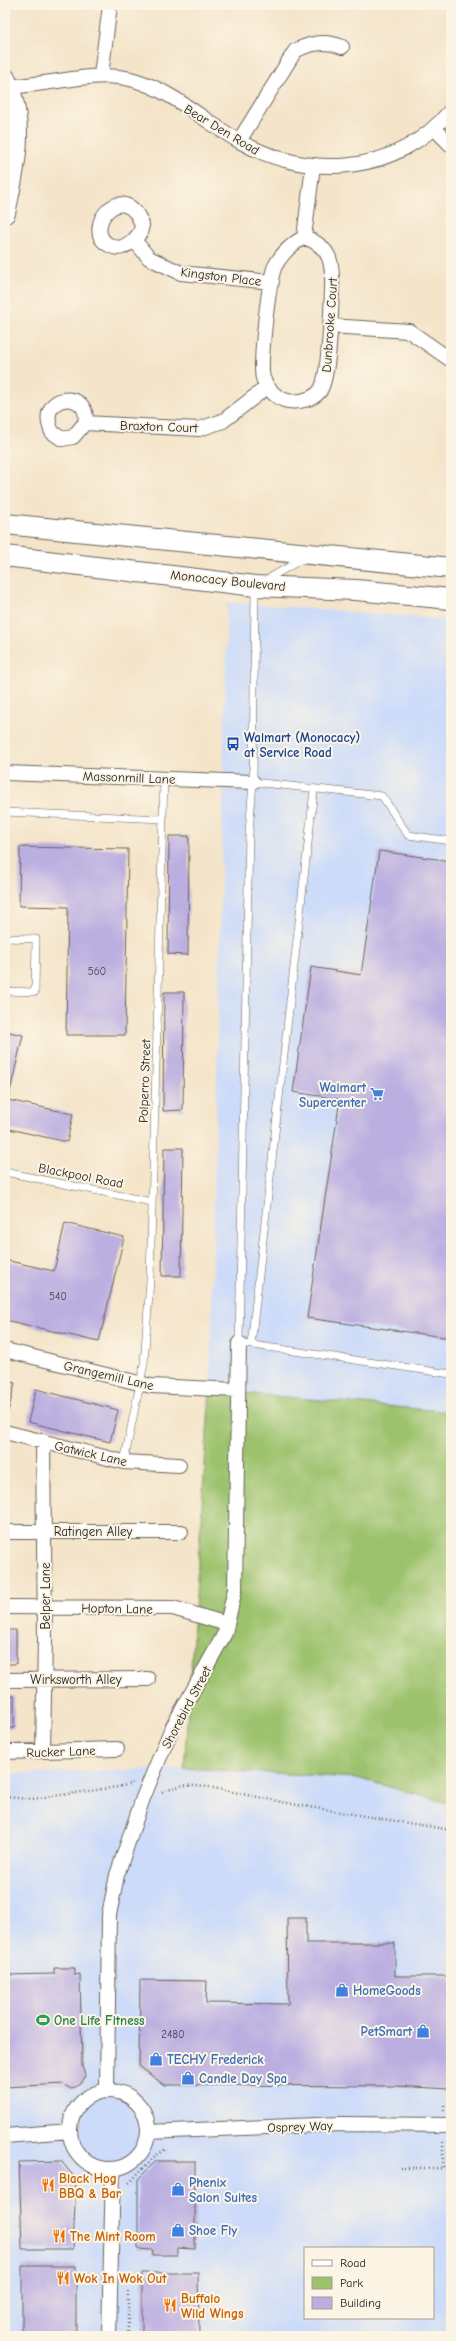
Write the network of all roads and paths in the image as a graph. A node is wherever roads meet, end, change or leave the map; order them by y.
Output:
1 (110, 5) edge
2 (342, 47) dead end
3 (101, 75) junction
4 (7, 85) edge
5 (451, 110) edge
6 (434, 128) junction
7 (239, 141) junction
8 (451, 145) edge
9 (313, 166) junction
10 (5, 213) edge
11 (304, 236) junction
12 (134, 240) dead end
13 (272, 282) junction
14 (330, 326) junction
15 (451, 360) edge
16 (268, 387) junction
17 (85, 423) dead end
18 (5, 524) edge
19 (311, 554) junction
20 (5, 556) edge
21 (451, 568) edge
22 (256, 586) junction
23 (451, 600) edge
24 (5, 773) edge
25 (164, 779) junction
26 (253, 782) junction
27 (314, 790) junction
28 (5, 812) edge
29 (163, 819) junction
30 (451, 841) edge
31 (5, 938) edge
32 (5, 991) edge
33 (5, 1172) edge
34 (152, 1202) junction
35 (245, 1344) junction
36 (5, 1350) edge
37 (451, 1374) edge
38 (140, 1383) junction
39 (238, 1390) junction
40 (5, 1432) edge
41 (43, 1442) junction
42 (124, 1462) junction
43 (179, 1465) dead end
44 (45, 1531) junction
45 (5, 1532) edge
46 (181, 1532) dead end
47 (5, 1606) edge
48 (45, 1607) junction
49 (227, 1624) junction
50 (148, 1679) dead end
51 (5, 1680) edge
52 (45, 1680) junction
53 (116, 1749) dead end
54 (43, 1751) junction
55 (5, 1752) edge
56 (138, 1784) dead end
57 (156, 1790) dead end
58 (5, 1797) edge
59 (451, 1830) edge
60 (107, 2090) junction
61 (444, 2104) dead end
62 (447, 2125) edge
63 (70, 2132) junction
64 (148, 2132) junction
65 (5, 2136) edge
66 (173, 2147) dead end
67 (400, 2168) dead end
68 (113, 2169) junction
69 (128, 2186) dead end
70 (128, 2289) dead end
71 (109, 2336) edge
72 (128, 2336) edge

1 - 3 street
2 - 7 street
3 - 4 street, Bear Den Road
3 - 7 street, Bear Den Road
4 - 10 main road
5 - 6 street, Bear Den Road
6 - 8 street
6 - 9 street, Bear Den Road
7 - 9 street, Bear Den Road
9 - 11 street
11 - 13 street, Dunbrooke Court
11 - 14 street, Dunbrooke Court
12 - 13 street, Kingston Place
13 - 16 street, Dunbrooke Court
14 - 15 street
14 - 16 street, Dunbrooke Court
16 - 17 street, Braxton Court
18 - 19 main road
19 - 21 main road
19 - 22 lane
20 - 22 main road, Monocacy Boulevard
22 - 23 main road, Monocacy Boulevard
22 - 26 lane
24 - 25 street, Massonmill Lane
25 - 26 street, Massonmill Lane
25 - 29 lane, Polperro Street
26 - 27 lane
26 - 35 lane
27 - 30 lane
27 - 35 lane
28 - 29 lane
29 - 34 lane, Polperro Street
31 - 32 lane
33 - 34 lane, Blackpool Road
34 - 38 lane, Polperro Street
35 - 37 lane
35 - 39 street, Shorebird Street
36 - 38 street, Grangemill Lane
38 - 39 street, Grangemill Lane
38 - 42 lane, Polperro Street
39 - 49 street, Shorebird Street
40 - 41 street, Gatwick Lane
41 - 42 street, Gatwick Lane
41 - 44 street, Belper Lane
42 - 43 street, Gatwick Lane
44 - 45 street, Ratingen Alley
44 - 46 street, Ratingen Alley
44 - 48 street, Belper Lane
47 - 48 street, Hopton Lane
48 - 49 street, Hopton Lane
48 - 52 street, Belper Lane
49 - 60 street, Shorebird Street
50 - 52 street, Wirksworth Alley
51 - 52 street, Wirksworth Alley
52 - 54 street, Belper Lane
53 - 54 street, Rucker Lane
54 - 55 street, Rucker Lane
56 - 58 path
57 - 59 path
60 - 63 street
60 - 64 street
61 - 62 path
62 - 64 street, Osprey Way
62 - 67 path
63 - 65 street
63 - 68 street
64 - 68 street
66 - 69 path
68 - 71 street
70 - 72 path

